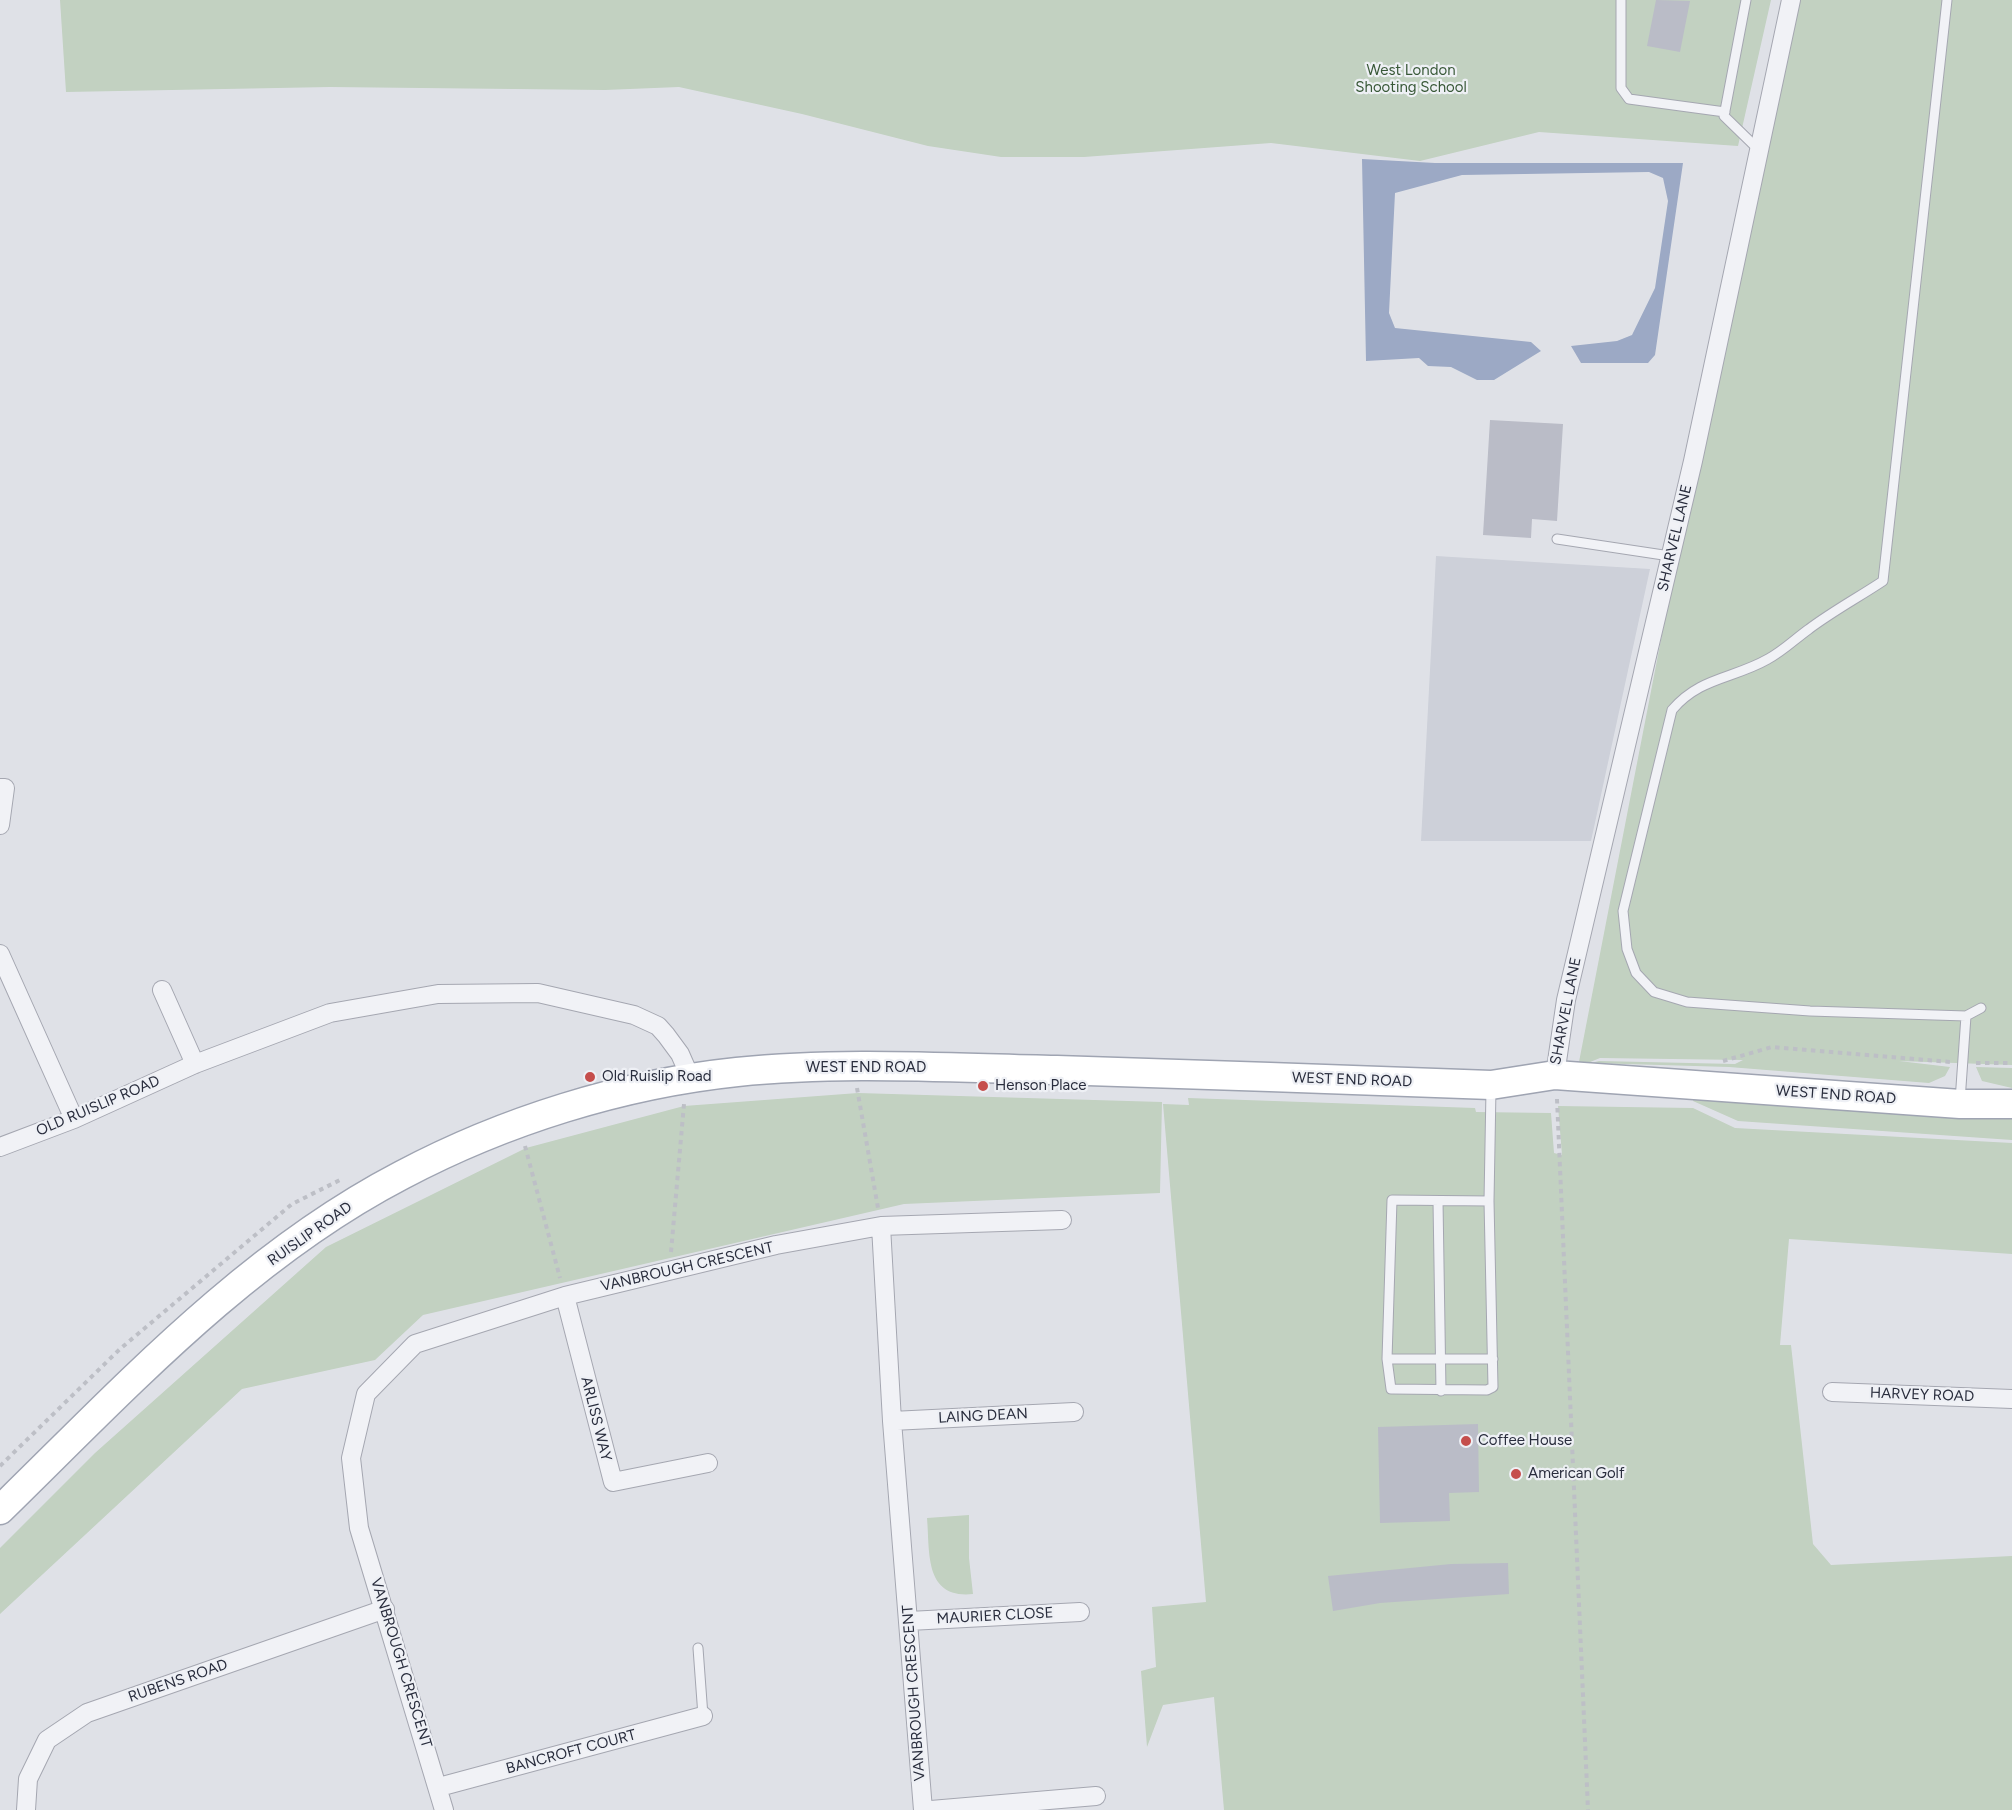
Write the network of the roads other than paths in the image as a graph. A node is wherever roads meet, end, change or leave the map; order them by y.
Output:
1 (1621, 0) edge
2 (1746, 0) edge
3 (1791, 0) edge
4 (1947, 0) edge
5 (1725, 112) junction
6 (1760, 151) junction
7 (1557, 539) dead end
8 (1670, 556) junction
9 (0, 788) edge
10 (0, 825) edge
11 (0, 954) edge
12 (162, 990) dead end
13 (1981, 1008) dead end
14 (1966, 1016) junction
15 (195, 1064) junction
16 (1555, 1075) junction
17 (1491, 1085) junction
18 (692, 1090) junction
19 (1960, 1104) junction
20 (2012, 1104) edge
21 (74, 1119) junction
22 (0, 1147) edge
23 (1438, 1201) junction
24 (1489, 1202) junction
25 (1062, 1220) dead end
26 (881, 1226) junction
27 (565, 1296) junction
28 (1440, 1358) junction
29 (1387, 1359) junction
30 (1493, 1359) junction
31 (1441, 1391) junction
32 (1832, 1392) dead end
33 (2012, 1399) edge
34 (1074, 1412) dead end
35 (891, 1420) junction
36 (708, 1463) dead end
37 (0, 1510) edge
38 (385, 1609) junction
39 (1080, 1612) dead end
40 (909, 1621) junction
41 (698, 1648) dead end
42 (703, 1716) joint
43 (439, 1787) junction
44 (1096, 1796) dead end
45 (26, 1810) edge
46 (444, 1810) edge
47 (923, 1810) edge
48 (931, 1810) edge

1 - 5 lane
2 - 5 lane
3 - 6 street, SHARVEL LANE
4 - 14 lane
5 - 6 lane
6 - 8 street, SHARVEL LANE
7 - 8 lane
8 - 16 street, SHARVEL LANE
9 - 10 street
11 - 21 street
12 - 15 street
13 - 14 lane
14 - 19 lane
15 - 18 street, OLD RUISLIP ROAD
15 - 21 street, OLD RUISLIP ROAD
16 - 17 main road, WEST END ROAD
16 - 19 main road, WEST END ROAD
17 - 18 main road, WEST END ROAD
17 - 24 lane
18 - 37 main road, RUISLIP ROAD
19 - 20 main road, WEST END ROAD
21 - 22 street, OLD RUISLIP ROAD
23 - 24 lane
23 - 28 lane
23 - 29 lane
24 - 30 lane
25 - 26 street
26 - 27 street, VANBROUGH CRESCENT
26 - 35 street, VANBROUGH CRESCENT
27 - 36 street, ARLISS WAY
27 - 38 street, VANBROUGH CRESCENT
28 - 29 lane
28 - 30 lane
28 - 31 lane
29 - 31 lane
30 - 31 lane
32 - 33 street, HARVEY ROAD
34 - 35 street, LAING DEAN
35 - 40 street, VANBROUGH CRESCENT
38 - 43 street, VANBROUGH CRESCENT
38 - 45 street, RUBENS ROAD
39 - 40 street, MAURIER CLOSE
40 - 47 street, VANBROUGH CRESCENT
41 - 42 lane
42 - 43 street, BANCROFT COURT
43 - 46 street, VANBROUGH CRESCENT
44 - 48 street

